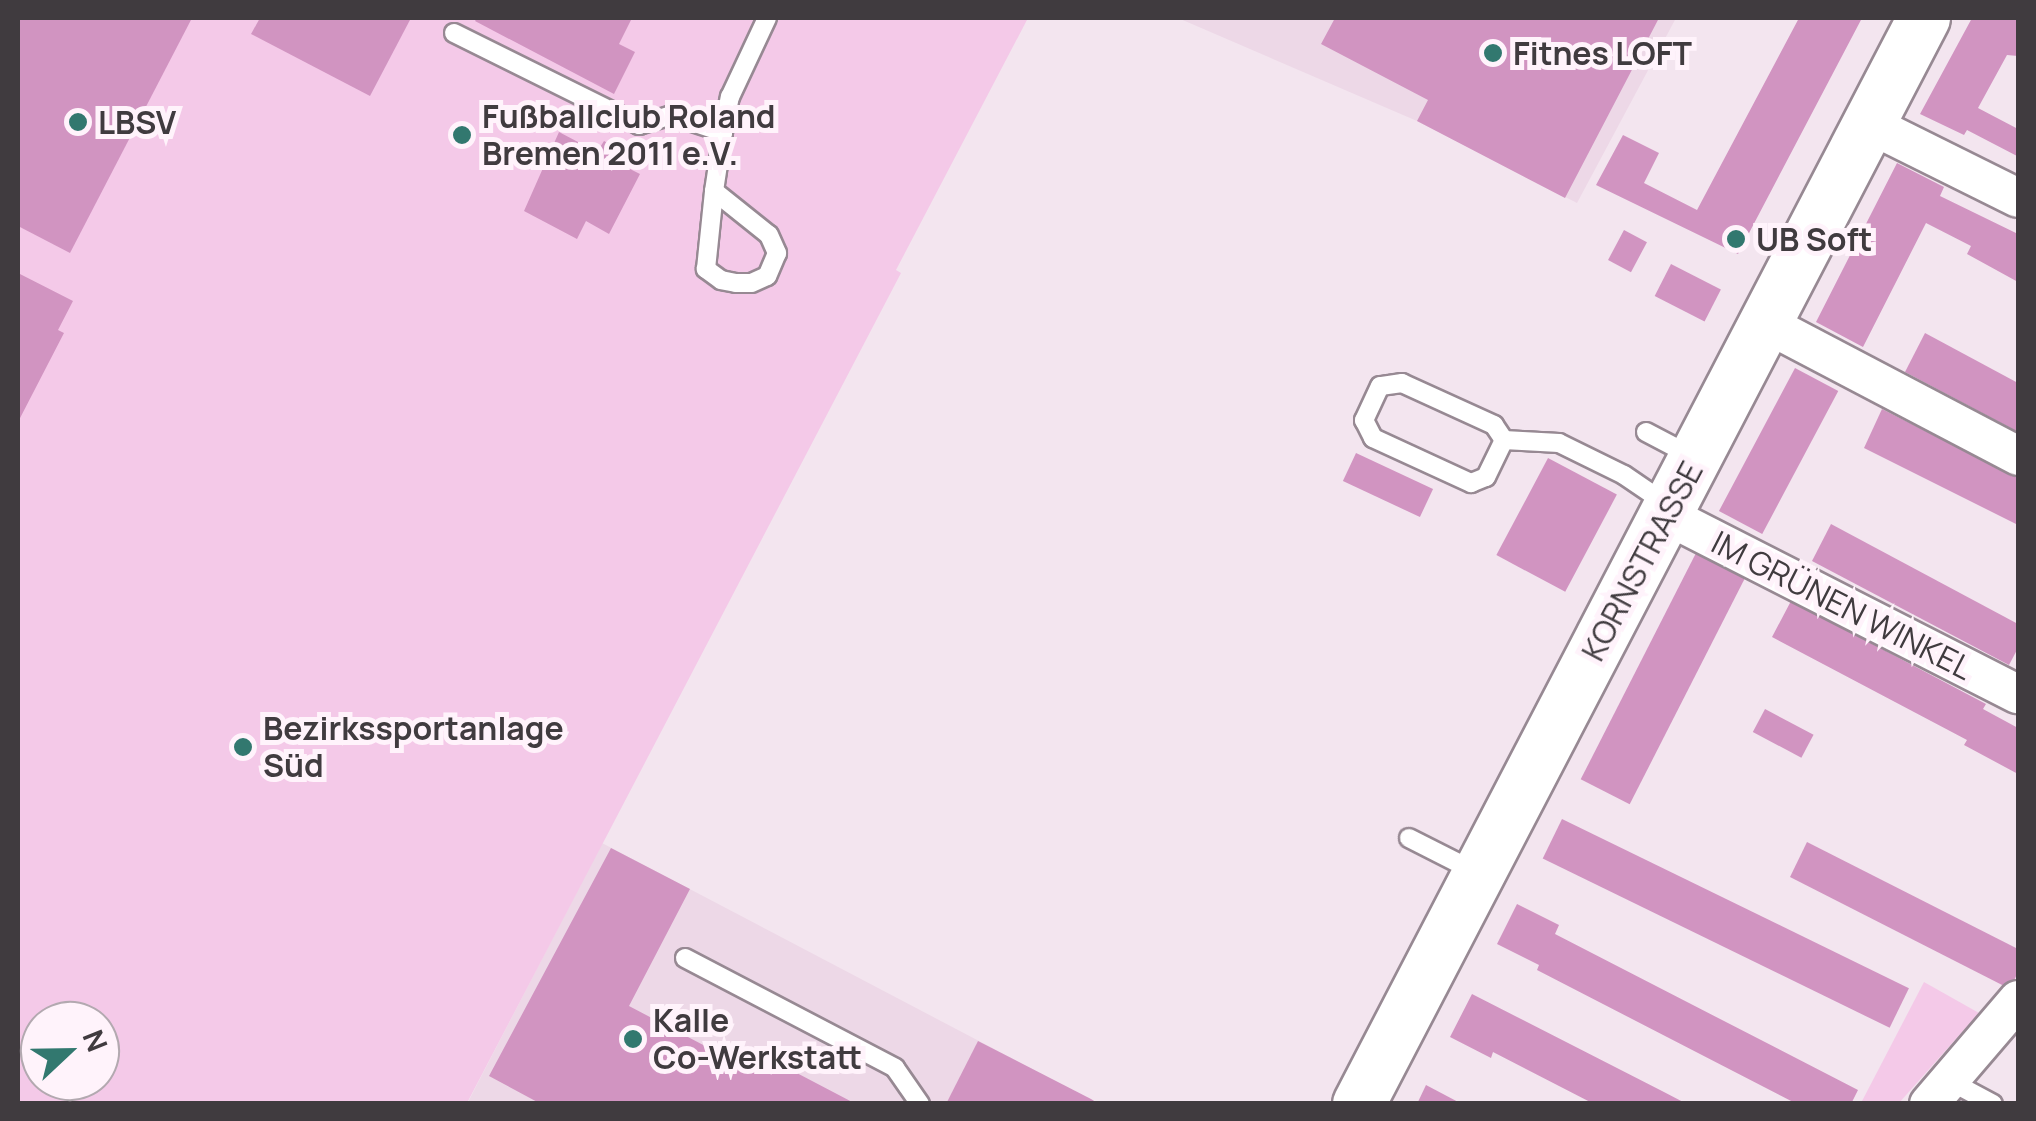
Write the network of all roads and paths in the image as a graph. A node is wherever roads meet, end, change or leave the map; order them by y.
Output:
1 (767, 18) edge
2 (1924, 18) edge
3 (454, 33) dead end
4 (1869, 124) junction
5 (722, 132) junction
6 (714, 191) junction
7 (2010, 194) edge
8 (1765, 324) junction
9 (1646, 432) dead end
10 (1504, 440) junction
11 (2018, 456) edge
12 (1695, 458) junction
13 (1668, 511) junction
14 (2018, 694) edge
15 (1409, 838) dead end
16 (1479, 874) junction
17 (685, 958) dead end
18 (2018, 1000) edge
19 (1939, 1092) edge
20 (920, 1104) edge
21 (1359, 1104) edge
22 (1993, 1104) edge

1 - 5 lane
2 - 4 street, KORNSTRASSE
3 - 5 lane
4 - 7 street
4 - 8 street, KORNSTRASSE
5 - 6 lane
6 - 6 lane
8 - 11 street
8 - 12 street, KORNSTRASSE
9 - 12 lane
10 - 10 lane
10 - 13 lane
12 - 13 street, KORNSTRASSE
13 - 14 street, IM GRÜNEN WINKEL
13 - 16 street, KORNSTRASSE
15 - 16 lane
16 - 21 street, KORNSTRASSE
17 - 20 lane
18 - 19 street
19 - 22 lane

